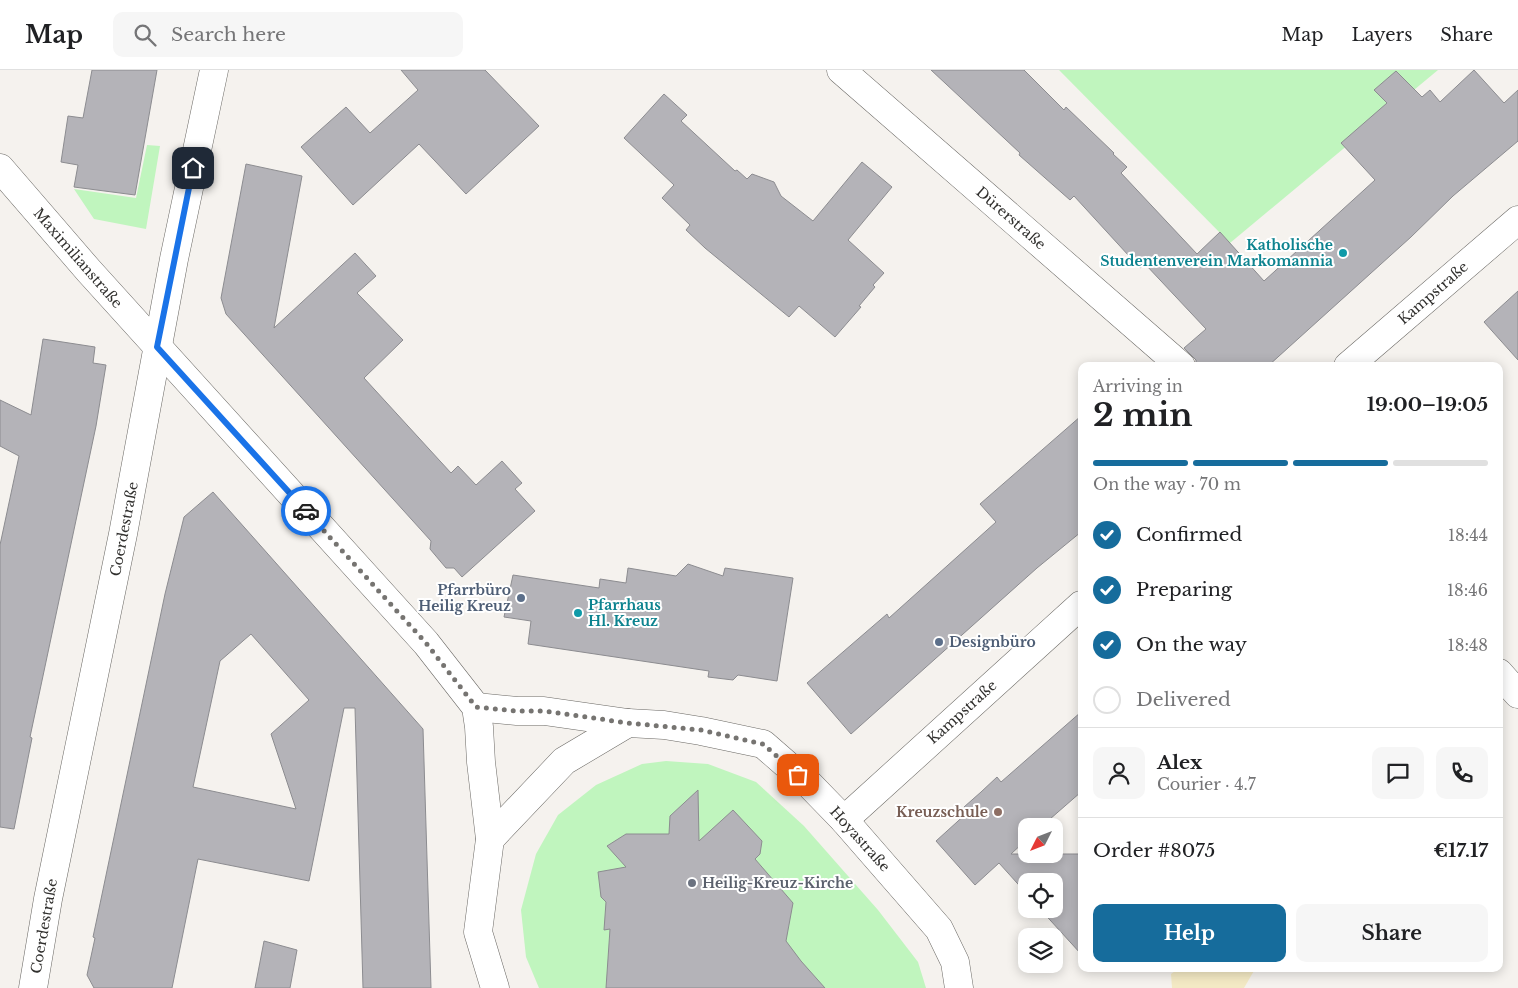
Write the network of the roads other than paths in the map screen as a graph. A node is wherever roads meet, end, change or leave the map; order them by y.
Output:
1 (214, 70) edge
2 (841, 70) edge
3 (0, 168) edge
4 (1518, 220) edge
5 (157, 347) junction
6 (1176, 362) edge
7 (1353, 362) edge
8 (1078, 608) edge
9 (1503, 677) edge
10 (1518, 694) edge
11 (476, 707) junction
12 (628, 723) junction
13 (844, 820) junction
14 (490, 840) junction
15 (33, 988) edge
16 (495, 988) edge
17 (959, 988) edge

1 - 5 street, Coerdestraße
2 - 6 street, Dürerstraße
3 - 5 street, Maximilianstraße
4 - 7 street, Kampstraße
5 - 11 street
5 - 15 street, Coerdestraße
8 - 13 street, Kampstraße
9 - 10 street
11 - 12 street, Hoyastraße
11 - 14 street
12 - 13 street, Hoyastraße
12 - 14 street
13 - 17 street, Hoyastraße
14 - 16 street

